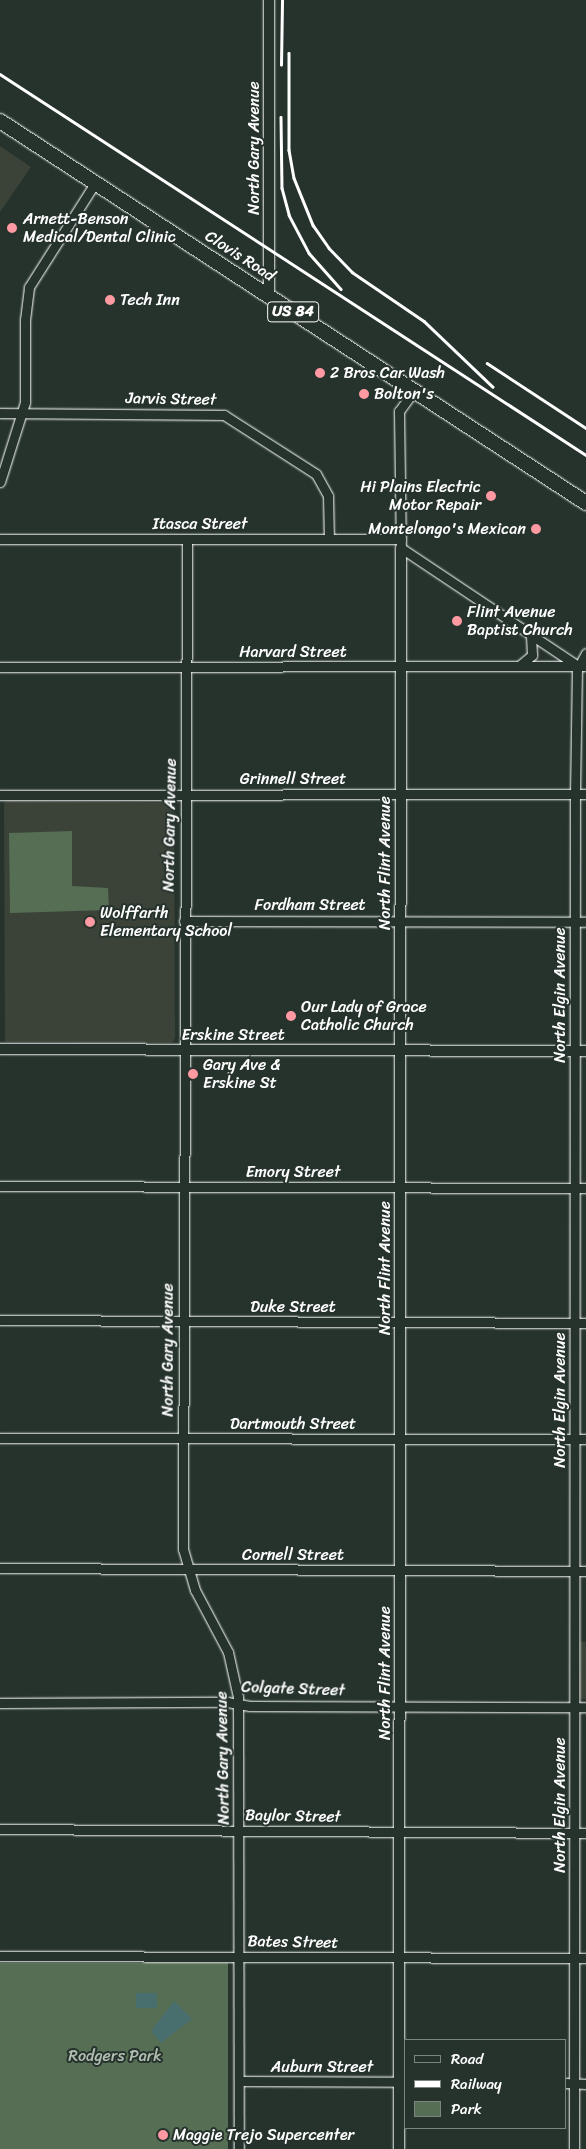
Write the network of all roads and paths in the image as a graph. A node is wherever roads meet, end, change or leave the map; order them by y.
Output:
1 (269, 0) edge
2 (0, 121) edge
3 (95, 183) junction
4 (269, 296) junction
5 (413, 392) junction
6 (0, 413) edge
7 (22, 413) junction
8 (0, 482) edge
9 (586, 503) edge
10 (0, 539) edge
11 (187, 539) junction
12 (329, 539) junction
13 (400, 543) junction
14 (531, 635) junction
15 (586, 653) edge
16 (519, 666) junction
17 (582, 666) edge
18 (0, 667) edge
19 (188, 667) junction
20 (400, 667) junction
21 (401, 794) junction
22 (575, 794) junction
23 (586, 794) edge
24 (0, 795) edge
25 (186, 795) junction
26 (400, 920) junction
27 (184, 922) junction
28 (575, 922) junction
29 (586, 922) edge
30 (0, 1049) edge
31 (184, 1050) junction
32 (400, 1051) junction
33 (575, 1051) junction
34 (586, 1051) edge
35 (0, 1186) edge
36 (183, 1187) junction
37 (401, 1187) junction
38 (575, 1188) junction
39 (586, 1188) edge
40 (0, 1320) edge
41 (183, 1322) junction
42 (400, 1323) junction
43 (575, 1323) junction
44 (586, 1323) edge
45 (0, 1438) edge
46 (575, 1438) junction
47 (183, 1439) junction
48 (400, 1439) junction
49 (586, 1439) edge
50 (0, 1568) edge
51 (188, 1570) junction
52 (400, 1571) junction
53 (575, 1571) junction
54 (586, 1571) edge
55 (0, 1703) edge
56 (238, 1704) junction
57 (400, 1706) junction
58 (575, 1707) junction
59 (586, 1707) edge
60 (0, 1829) edge
61 (239, 1830) junction
62 (400, 1832) junction
63 (574, 1833) junction
64 (586, 1833) edge
65 (0, 1956) edge
66 (239, 1956) junction
67 (400, 1957) junction
68 (574, 1958) junction
69 (586, 1958) edge
70 (239, 2081) junction
71 (402, 2082) edge
72 (569, 2084) edge
73 (586, 2084) edge
74 (239, 2149) edge
75 (399, 2149) edge
76 (574, 2149) edge

1 - 4 street, North Gary Avenue
2 - 3 highway, Clovis Road / US 84
3 - 4 highway, Clovis Road / US 84
3 - 7 street
4 - 5 highway, Clovis Road / US 84
5 - 9 highway, Clovis Road / US 84
5 - 13 street, North Flint Avenue
6 - 7 street, Jarvis Street
7 - 8 street
7 - 12 street, Jarvis Street
10 - 11 street, Itasca Street
11 - 12 street, Itasca Street
11 - 19 street, North Gary Avenue
12 - 13 street, Itasca Street
13 - 14 street
13 - 20 street, North Flint Avenue
14 - 16 street
14 - 17 street
15 - 17 street
16 - 17 street, Harvard Street
16 - 20 street, Harvard Street
17 - 22 street, North Elgin Avenue
18 - 19 street, Harvard Street
19 - 20 street, Harvard Street
19 - 25 street, North Gary Avenue
20 - 21 street, North Flint Avenue
21 - 22 street, Grinnell Street
21 - 25 street, Grinnell Street
21 - 26 street, North Flint Avenue
22 - 23 street, Grinnell Street
22 - 28 street, North Elgin Avenue
24 - 25 street, Grinnell Street
25 - 27 street, North Gary Avenue
26 - 27 street, Fordham Street
26 - 28 street, Fordham Street
26 - 32 street, North Flint Avenue
27 - 31 street, North Gary Avenue
28 - 29 street, Fordham Street
28 - 33 street, North Elgin Avenue
30 - 31 street, Erskine Street
31 - 32 street, Erskine Street
31 - 36 street, North Gary Avenue
32 - 33 street, Erskine Street
32 - 37 street, North Flint Avenue
33 - 34 street, Erskine Street
33 - 38 street, North Elgin Avenue
35 - 36 street, Emory Street
36 - 37 street, Emory Street
36 - 41 street, North Gary Avenue
37 - 38 street, Emory Street
37 - 42 street, North Flint Avenue
38 - 39 street, Emory Street
38 - 43 street, North Elgin Avenue
40 - 41 street, Duke Street
41 - 42 street, Duke Street
41 - 47 street, North Gary Avenue
42 - 43 street, Duke Street
42 - 48 street, North Flint Avenue
43 - 44 street, Duke Street
43 - 46 street, North Elgin Avenue
45 - 47 street, Dartmouth Street
46 - 48 street, Dartmouth Street
46 - 49 street, Dartmouth Street
46 - 53 street, North Elgin Avenue
47 - 48 street, Dartmouth Street
47 - 51 street, North Gary Avenue
48 - 52 street, North Flint Avenue
50 - 51 street, Cornell Street
51 - 52 street, Cornell Street
51 - 56 street, North Gary Avenue
52 - 53 street, Cornell Street
52 - 57 street, North Flint Avenue
53 - 54 street, Cornell Street
53 - 58 street, North Elgin Avenue
55 - 56 street, Colgate Street
56 - 57 street, Colgate Street
56 - 61 street, North Gary Avenue
57 - 58 street, Colgate Street
57 - 62 street, North Flint Avenue
58 - 59 street, Colgate Street
58 - 63 street, North Elgin Avenue
60 - 61 street, Baylor Street
61 - 62 street, Baylor Street
61 - 66 street, North Gary Avenue
62 - 63 street, Baylor Street
62 - 67 street, North Flint Avenue
63 - 64 street, Baylor Street
63 - 68 street, North Elgin Avenue
65 - 66 street, Bates Street
66 - 67 street, Bates Street
66 - 70 street, North Gary Avenue
67 - 68 street, Bates Street
67 - 71 street, North Flint Avenue
68 - 69 street, Bates Street
68 - 72 street, North Elgin Avenue
70 - 71 street, Auburn Street
70 - 74 street, North Gary Avenue
71 - 75 street, North Flint Avenue
72 - 73 street
72 - 76 street, North Elgin Avenue

